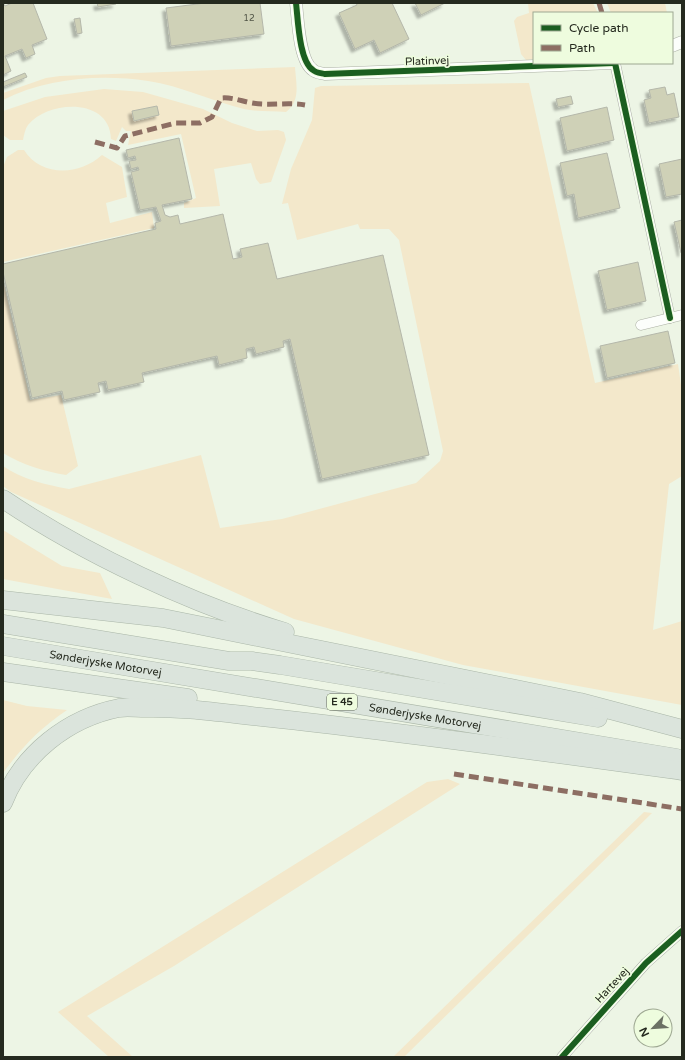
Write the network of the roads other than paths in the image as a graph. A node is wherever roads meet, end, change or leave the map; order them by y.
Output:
1 (296, 3) edge
2 (588, 64) edge
3 (614, 64) edge
4 (682, 315) edge
5 (670, 318) junction
6 (641, 325) dead end
7 (3, 499) edge
8 (3, 600) edge
9 (3, 624) edge
10 (3, 646) edge
11 (378, 660) junction
12 (3, 672) edge
13 (377, 730) junction
14 (682, 730) edge
15 (682, 759) edge
16 (682, 771) edge
17 (3, 803) edge
18 (682, 931) edge
19 (562, 1057) edge

1 - 2 street, Platinvej
3 - 5 street, Platinvej
4 - 5 street
5 - 6 street
7 - 11 highway
8 - 11 highway
9 - 14 highway, Sønderjyske Motorvej / E 45
10 - 15 highway, Sønderjyske Motorvej / E 45
11 - 14 highway
12 - 13 highway
13 - 16 highway
13 - 17 highway
18 - 19 street, Hartevej

